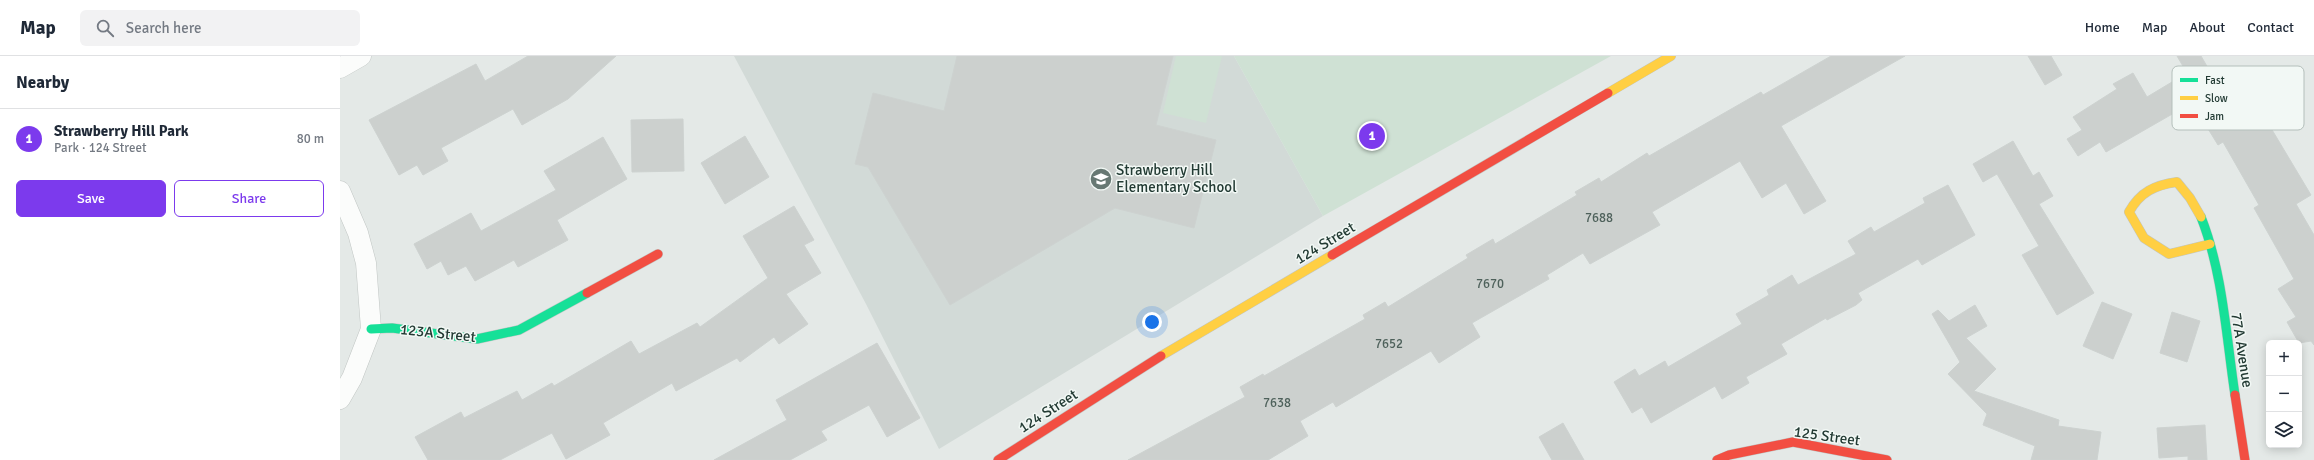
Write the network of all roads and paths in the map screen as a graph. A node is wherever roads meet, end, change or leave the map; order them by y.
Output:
1 (361, 56) edge
2 (1671, 56) edge
3 (340, 68) edge
4 (340, 191) edge
5 (2210, 244) junction
6 (658, 254) dead end
7 (372, 329) junction
8 (340, 399) edge
9 (998, 460) edge
10 (1717, 460) edge
11 (1887, 460) edge
12 (2244, 460) edge

1 - 3 street
2 - 9 street, 124 Street
4 - 7 street
5 - 5 street, 77A Avenue
5 - 12 street, 77A Avenue
6 - 7 street, 123A Street
7 - 8 street
10 - 11 street, 125 Street

